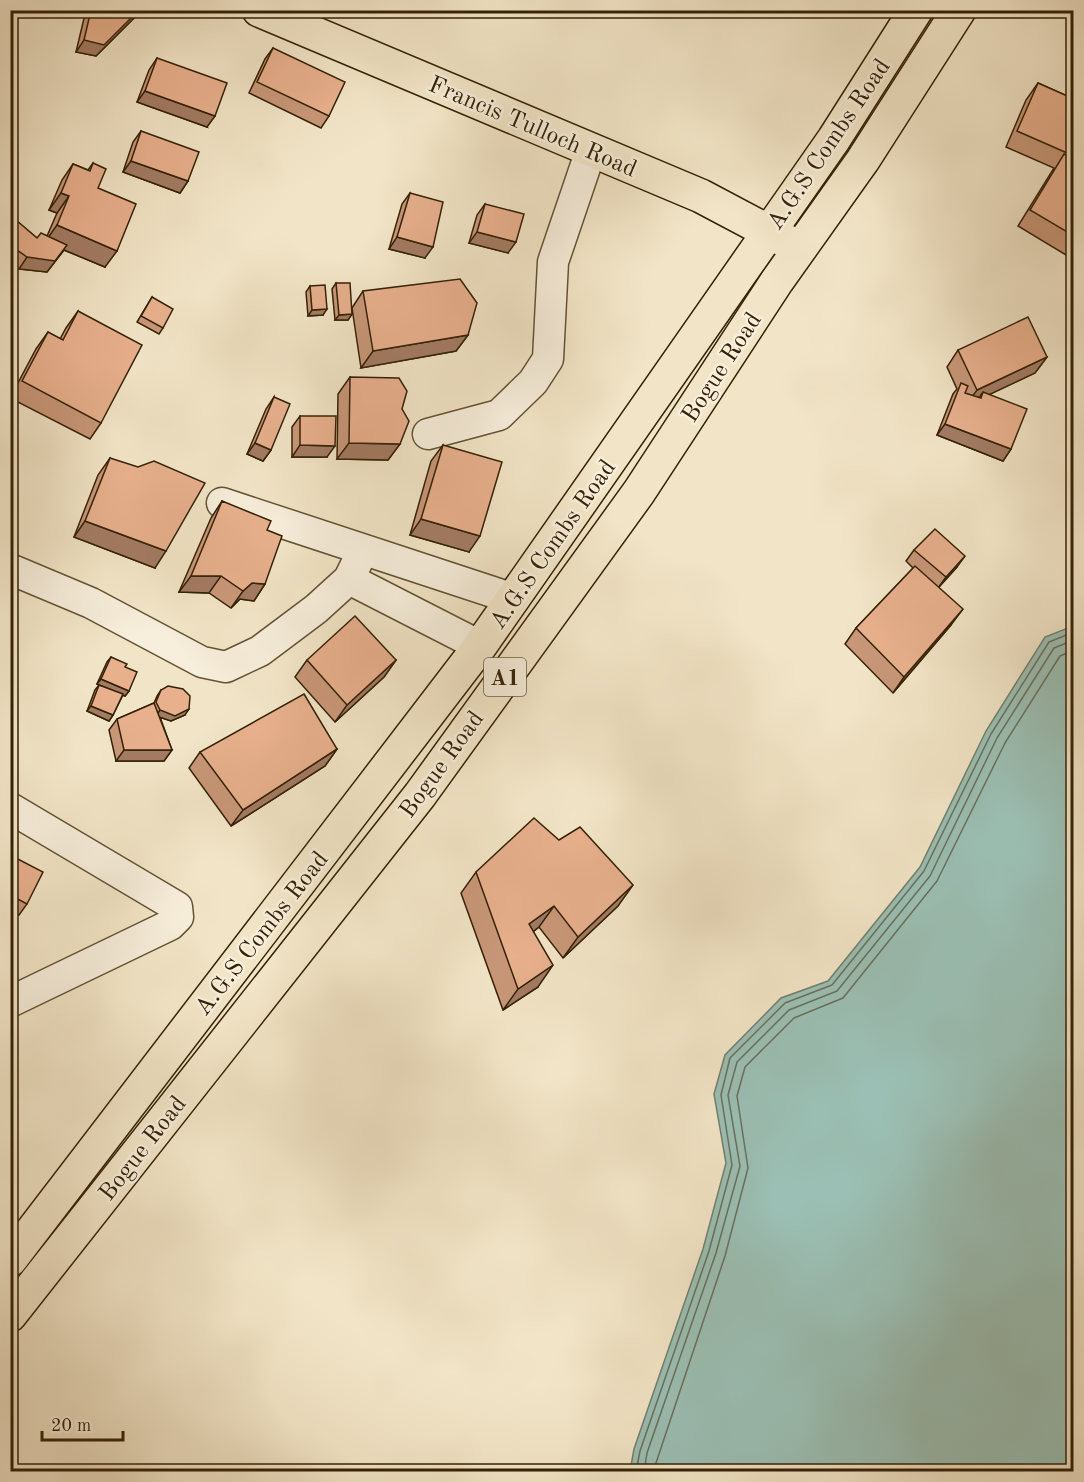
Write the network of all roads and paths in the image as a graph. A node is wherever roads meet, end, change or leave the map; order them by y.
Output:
1 (259, 10) edge
2 (916, 10) edge
3 (959, 10) edge
4 (591, 150) junction
5 (769, 230) junction
6 (802, 250) junction
7 (428, 434) dead end
8 (222, 503) edge
9 (363, 550) junction
10 (10, 569) edge
11 (349, 579) junction
12 (513, 599) junction
13 (480, 646) junction
14 (10, 808) edge
15 (10, 1002) edge
16 (10, 1260) edge
17 (10, 1315) edge

1 - 4 main road, Francis Tulloch Road
2 - 5 main road, A.G.S Combs Road / A1
3 - 6 main road, Bogue Road / A1
4 - 5 main road, Francis Tulloch Road
4 - 7 street
5 - 6 main road, Francis Tulloch Road
5 - 12 main road, A.G.S Combs Road / A1
6 - 17 main road, Bogue Road / A1
8 - 9 street
9 - 11 street
9 - 12 street
10 - 11 street
11 - 13 street
12 - 13 main road, A.G.S Combs Road / A1
13 - 16 main road, A.G.S Combs Road / A1
14 - 15 street

